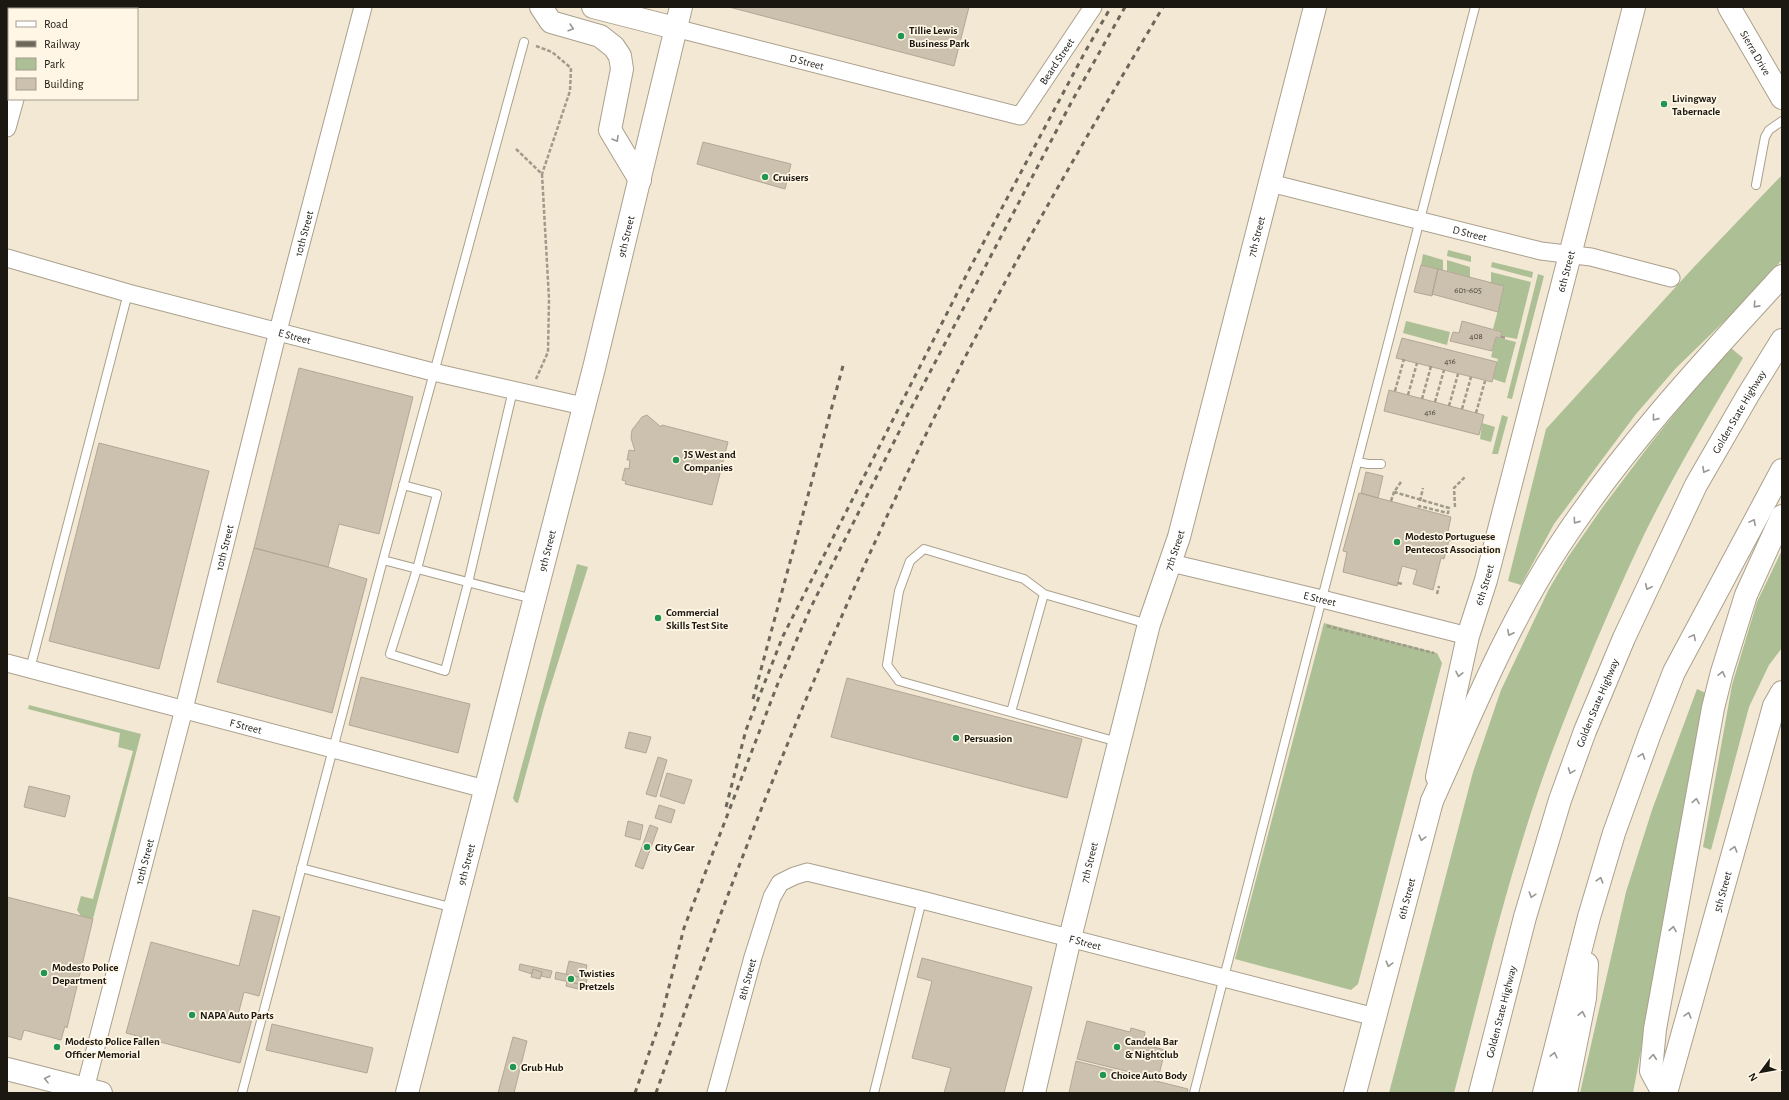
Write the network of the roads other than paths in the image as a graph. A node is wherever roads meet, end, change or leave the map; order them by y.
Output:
1 (363, 7) edge
2 (541, 7) edge
3 (593, 7) edge
4 (681, 7) edge
5 (1093, 7) edge
6 (1315, 7) edge
7 (1475, 7) edge
8 (1634, 7) edge
9 (1729, 7) edge
10 (675, 28) junction
11 (524, 42) road end
12 (1782, 98) edge
13 (15, 100) edge
14 (1020, 116) joint
15 (1782, 121) edge
16 (7, 128) edge
17 (640, 180) junction
18 (1270, 183) junction
19 (1756, 185) dead end
20 (1420, 220) junction
21 (1570, 254) junction
22 (7, 258) edge
23 (1782, 276) edge
24 (1671, 278) dead end
25 (128, 293) junction
26 (278, 331) junction
27 (1782, 340) edge
28 (433, 372) junction
29 (521, 391) junction
30 (583, 406) junction
31 (1358, 462) junction
32 (1381, 464) dead end
33 (1782, 470) edge
34 (403, 486) junction
35 (1782, 516) edge
36 (382, 560) junction
37 (1171, 563) junction
38 (417, 569) junction
39 (468, 583) junction
40 (1044, 594) junction
41 (534, 599) junction
42 (1322, 599) junction
43 (1149, 624) junction
44 (1468, 636) junction
45 (7, 663) edge
46 (30, 669) junction
47 (1779, 703) edge
48 (184, 709) junction
49 (1011, 712) junction
50 (1119, 742) junction
51 (332, 749) junction
52 (485, 790) junction
53 (1432, 801) junction
54 (301, 868) junction
55 (794, 876) joint
56 (922, 900) junction
57 (454, 908) junction
58 (1589, 917) junction
59 (1070, 938) junction
60 (1223, 978) junction
61 (1375, 1017) junction
62 (7, 1069) edge
63 (93, 1091) edge
64 (242, 1093) edge
65 (407, 1093) edge
66 (716, 1093) edge
67 (874, 1093) edge
68 (1034, 1093) edge
69 (1194, 1093) edge
70 (1356, 1093) edge
71 (1480, 1093) edge
72 (1544, 1093) edge
73 (1566, 1093) edge
74 (1665, 1093) edge

1 - 26 street, 10th Street
2 -> 17 main road
3 - 10 main road, D Street
4 - 10 main road, 9th Street
5 - 14 street, Beard Street
6 - 18 main road, 7th Street
7 - 20 lane
8 - 21 main road, 6th Street
9 - 12 main road, Sierra Drive
10 - 14 street, D Street
10 - 17 main road, 9th Street
11 - 28 lane
13 - 16 street
15 - 19 lane
17 - 30 main road, 9th Street
18 - 20 street, D Street
18 - 37 main road, 7th Street
20 - 21 street, D Street
20 - 31 lane
21 - 24 street, D Street
21 - 44 main road, 6th Street
22 - 25 street, E Street
23 -> 53 main road
25 - 26 street, E Street
25 - 46 lane
26 - 28 street, E Street
26 - 48 street, 10th Street
27 -> 71 main road, Golden State Highway
28 - 29 street, E Street
28 - 34 lane
29 - 30 street, E Street
29 - 39 lane
30 - 41 main road, 9th Street
31 - 32 lane
31 - 42 lane
58 -> 33 main road
34 - 36 lane
34 - 38 lane
74 -> 35 main road
36 - 38 lane
36 - 51 lane
37 - 42 street, E Street
37 - 43 main road, 7th Street
38 - 39 lane
38 - 39 lane
39 - 41 lane
40 - 43 lane
40 - 49 lane
40 - 49 lane
41 - 52 main road, 9th Street
42 - 44 street, E Street
42 - 60 lane
43 - 50 main road, 7th Street
44 -> 53 main road, 6th Street
45 - 46 street, F Street
46 - 48 street, F Street
74 -> 47 main road, 5th Street
48 - 51 street, F Street
48 - 63 street, 10th Street
49 - 50 lane
50 - 59 main road, 7th Street
51 - 52 street, F Street
51 - 54 lane
52 - 57 main road, 9th Street
53 -> 61 main road, 6th Street
54 - 57 lane
54 - 64 lane
55 - 56 street, F Street
55 - 66 street, 8th Street
56 - 59 street, F Street
56 - 67 lane
57 - 65 main road, 9th Street
72 -> 58 main road
73 -> 58 main road
59 - 60 street, F Street
59 - 68 main road, 7th Street
60 - 61 street, F Street
60 - 69 lane
61 - 70 main road, 6th Street
63 -> 62 main road

